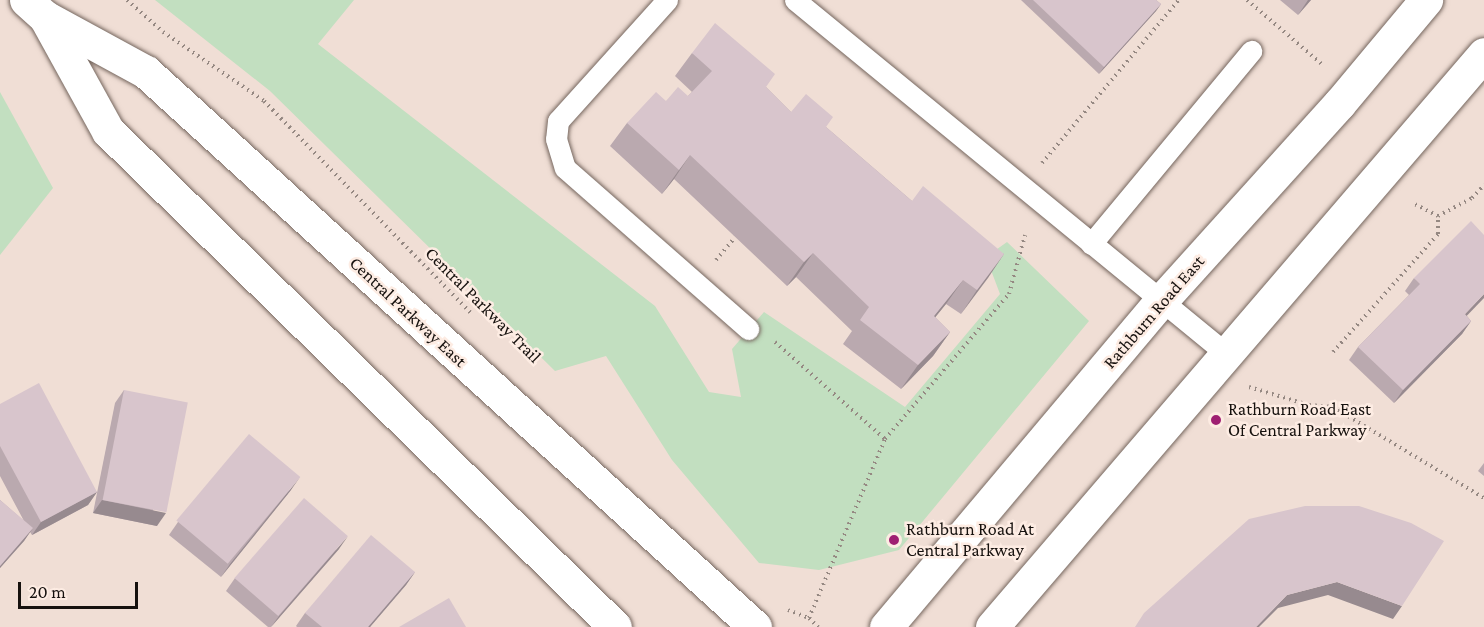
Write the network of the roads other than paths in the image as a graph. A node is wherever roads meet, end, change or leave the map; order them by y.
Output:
1 (667, 0) edge
2 (795, 0) edge
3 (1426, 0) edge
4 (36, 9) edge
5 (1251, 51) dead end
6 (1484, 54) edge
7 (1091, 244) junction
8 (1160, 302) junction
9 (748, 329) road end
10 (1228, 356) junction
11 (767, 616) edge
12 (615, 627) edge
13 (886, 627) edge
14 (992, 627) edge

1 - 9 lane
2 - 7 lane
3 - 8 street, Rathburn Road East
4 - 11 street, Central Parkway East
4 - 12 street, Central Parkway East
5 - 7 lane
6 - 10 street
7 - 8 lane
8 - 10 lane
8 - 13 street, Rathburn Road East
10 - 14 street

